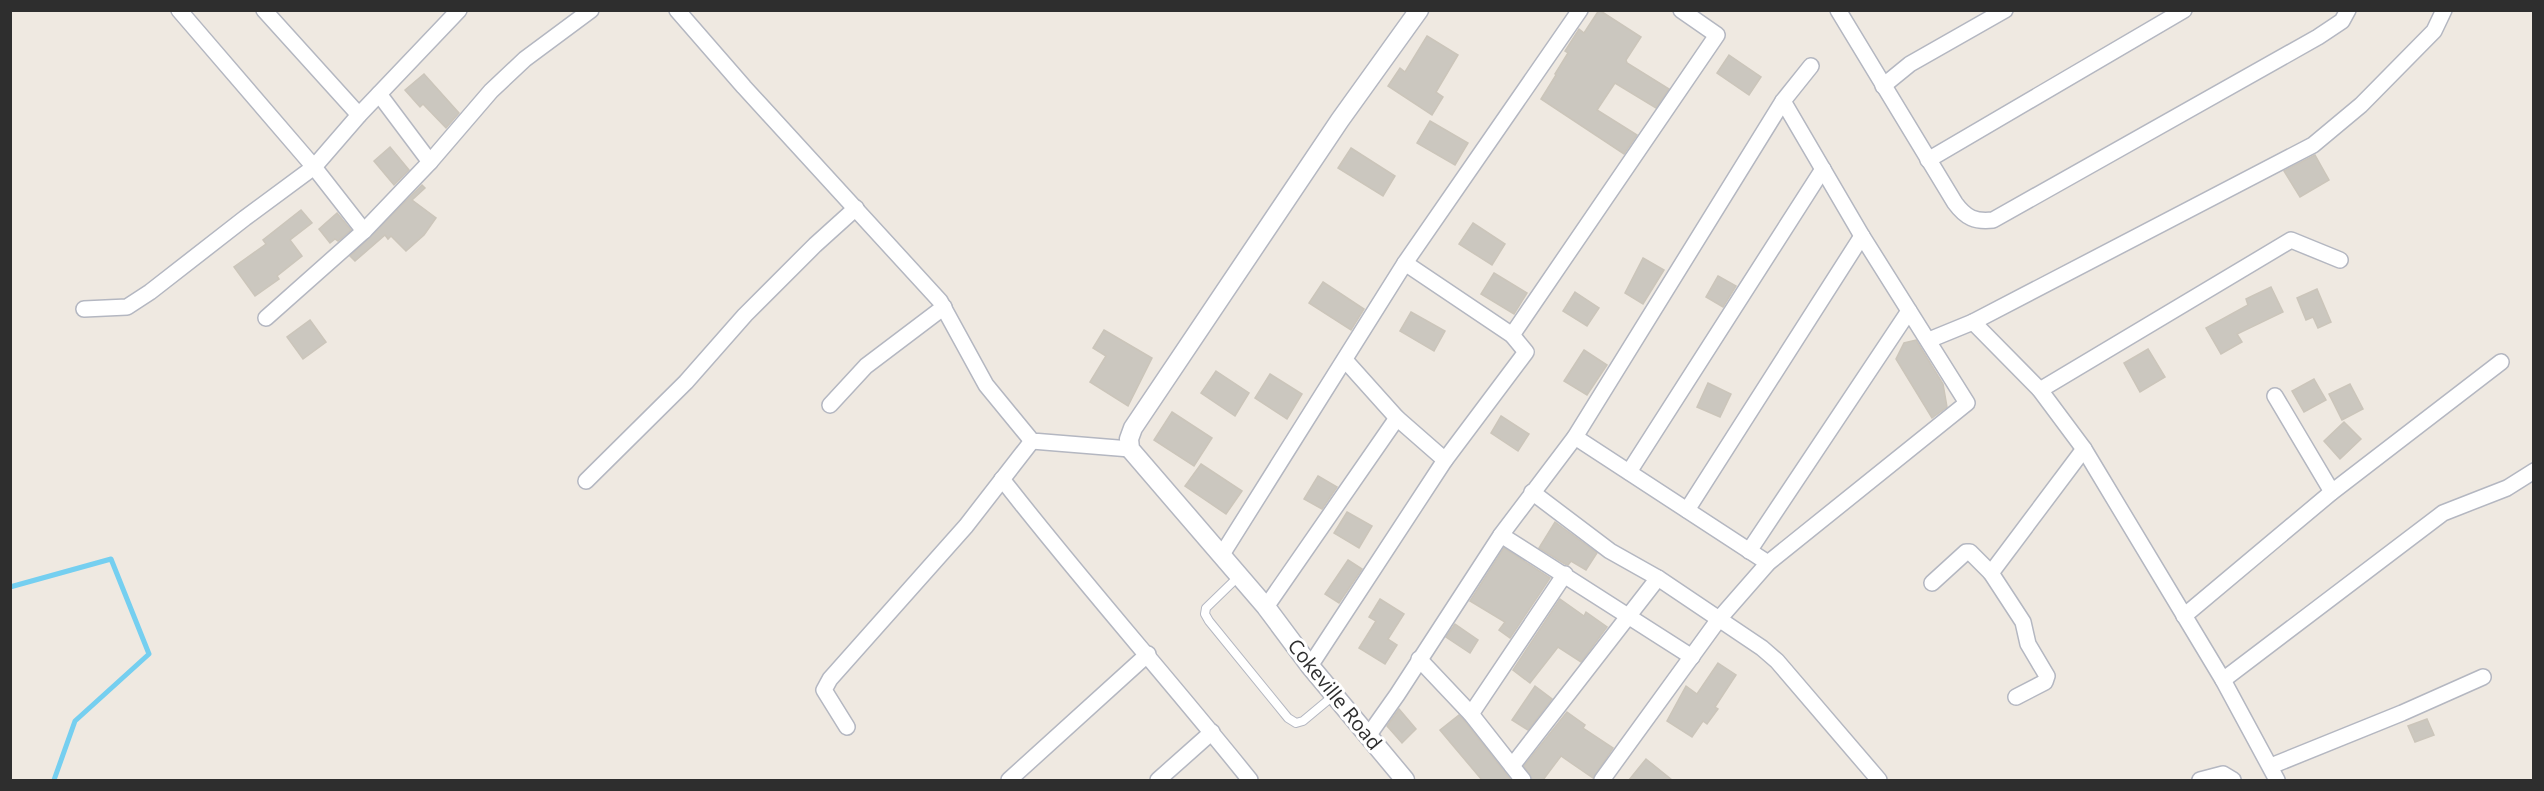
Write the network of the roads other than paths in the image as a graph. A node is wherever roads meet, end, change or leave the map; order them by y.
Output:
1 (179, 10) edge
2 (264, 10) edge
3 (459, 10) edge
4 (591, 10) edge
5 (677, 10) edge
6 (1419, 10) edge
7 (1580, 10) edge
8 (1681, 10) edge
9 (2005, 10) edge
10 (2184, 10) edge
11 (2348, 10) edge
12 (2444, 10) edge
13 (1841, 12) edge
14 (1811, 66) dead end
15 (1883, 86) junction
16 (379, 94) junction
17 (1783, 101) junction
18 (358, 115) junction
19 (1928, 160) junction
20 (430, 162) junction
21 (314, 168) junction
22 (1822, 169) junction
23 (856, 208) junction
24 (364, 231) junction
25 (1862, 236) junction
26 (2340, 260) dead end
27 (1405, 263) junction
28 (944, 307) junction
29 (84, 309) dead end
30 (1909, 311) junction
31 (266, 318) dead end
32 (1973, 322) junction
33 (1512, 335) junction
34 (1929, 340) junction
35 (1345, 360) junction
36 (2501, 362) dead end
37 (2040, 390) junction
38 (2275, 396) dead end
39 (830, 405) dead end
40 (1397, 418) junction
41 (1575, 437) junction
42 (1032, 441) junction
43 (1130, 449) junction
44 (2084, 449) junction
45 (1445, 460) junction
46 (2534, 471) edge
47 (1629, 472) junction
48 (1002, 479) junction
49 (586, 481) dead end
50 (1532, 492) junction
51 (2332, 492) junction
52 (1687, 510) junction
53 (1501, 535) junction
54 (1749, 551) junction
55 (1221, 556) junction
56 (1768, 563) junction
57 (1991, 573) junction
58 (1565, 574) junction
59 (1239, 576) junction
60 (1658, 578) junction
61 (1932, 583) dead end
62 (1266, 607) junction
63 (1629, 615) junction
64 (2184, 616) junction
65 (1719, 619) junction
66 (1148, 654) junction
67 (1692, 657) junction
68 (1419, 659) junction
69 (1311, 666) junction
70 (2483, 677) dead end
71 (2223, 680) junction
72 (1334, 695) junction
73 (2016, 698) dead end
74 (1471, 714) junction
75 (847, 727) dead end
76 (1212, 732) junction
77 (1368, 736) junction
78 (1512, 766) junction
79 (2274, 773) edge
80 (1009, 780) edge
81 (1158, 780) edge
82 (1250, 780) edge
83 (1405, 780) edge
84 (1523, 780) edge
85 (1602, 780) edge
86 (1879, 780) edge
87 (2200, 780) edge
88 (2233, 780) edge

1 - 21 street
2 - 18 street
3 - 16 street
4 - 20 street
5 - 23 street
6 - 43 street
7 - 27 street
8 - 33 street
9 - 15 street
10 - 19 street
11 - 19 street
12 - 32 street
13 - 15 street
14 - 17 street
15 - 19 street
16 - 18 street
16 - 20 street
17 - 22 street
17 - 41 street
18 - 21 street
20 - 24 street
21 - 24 street
21 - 29 street
22 - 25 street
22 - 47 street
23 - 28 street
23 - 49 street
24 - 31 street
25 - 30 street
25 - 52 street
26 - 37 street
27 - 33 street
27 - 35 street
28 - 39 street
28 - 42 street
30 - 34 street
30 - 54 street
32 - 34 street
32 - 37 street
33 - 45 street
34 - 56 street
35 - 40 street
35 - 55 street
36 - 51 street
37 - 44 street
38 - 51 street
40 - 45 street
40 - 62 street
41 - 47 street
41 - 50 street
42 - 43 street
42 - 48 street
43 - 55 street, Cokeville Road
44 - 57 street
44 - 64 street
45 - 69 street
46 - 71 street
47 - 52 street
48 - 66 street
48 - 75 street
50 - 53 street
50 - 60 street
51 - 64 street
52 - 54 street
53 - 58 street
53 - 68 street
54 - 56 street
55 - 59 street, Cokeville Road
56 - 65 street
57 - 61 street
57 - 73 street
58 - 63 street
58 - 74 street
59 - 62 street, Cokeville Road
59 - 72 lane
60 - 63 street
60 - 65 street
62 - 69 street, Cokeville Road
63 - 67 street
63 - 78 street
64 - 71 street
65 - 67 street
65 - 86 street
66 - 76 street
66 - 80 street
67 - 85 street
68 - 74 street
68 - 77 street
69 - 72 street, Cokeville Road
70 - 79 street
71 - 79 street
72 - 77 street, Cokeville Road
74 - 78 street
76 - 81 street
76 - 82 street
77 - 83 street, Cokeville Road
78 - 84 street
87 - 88 street

